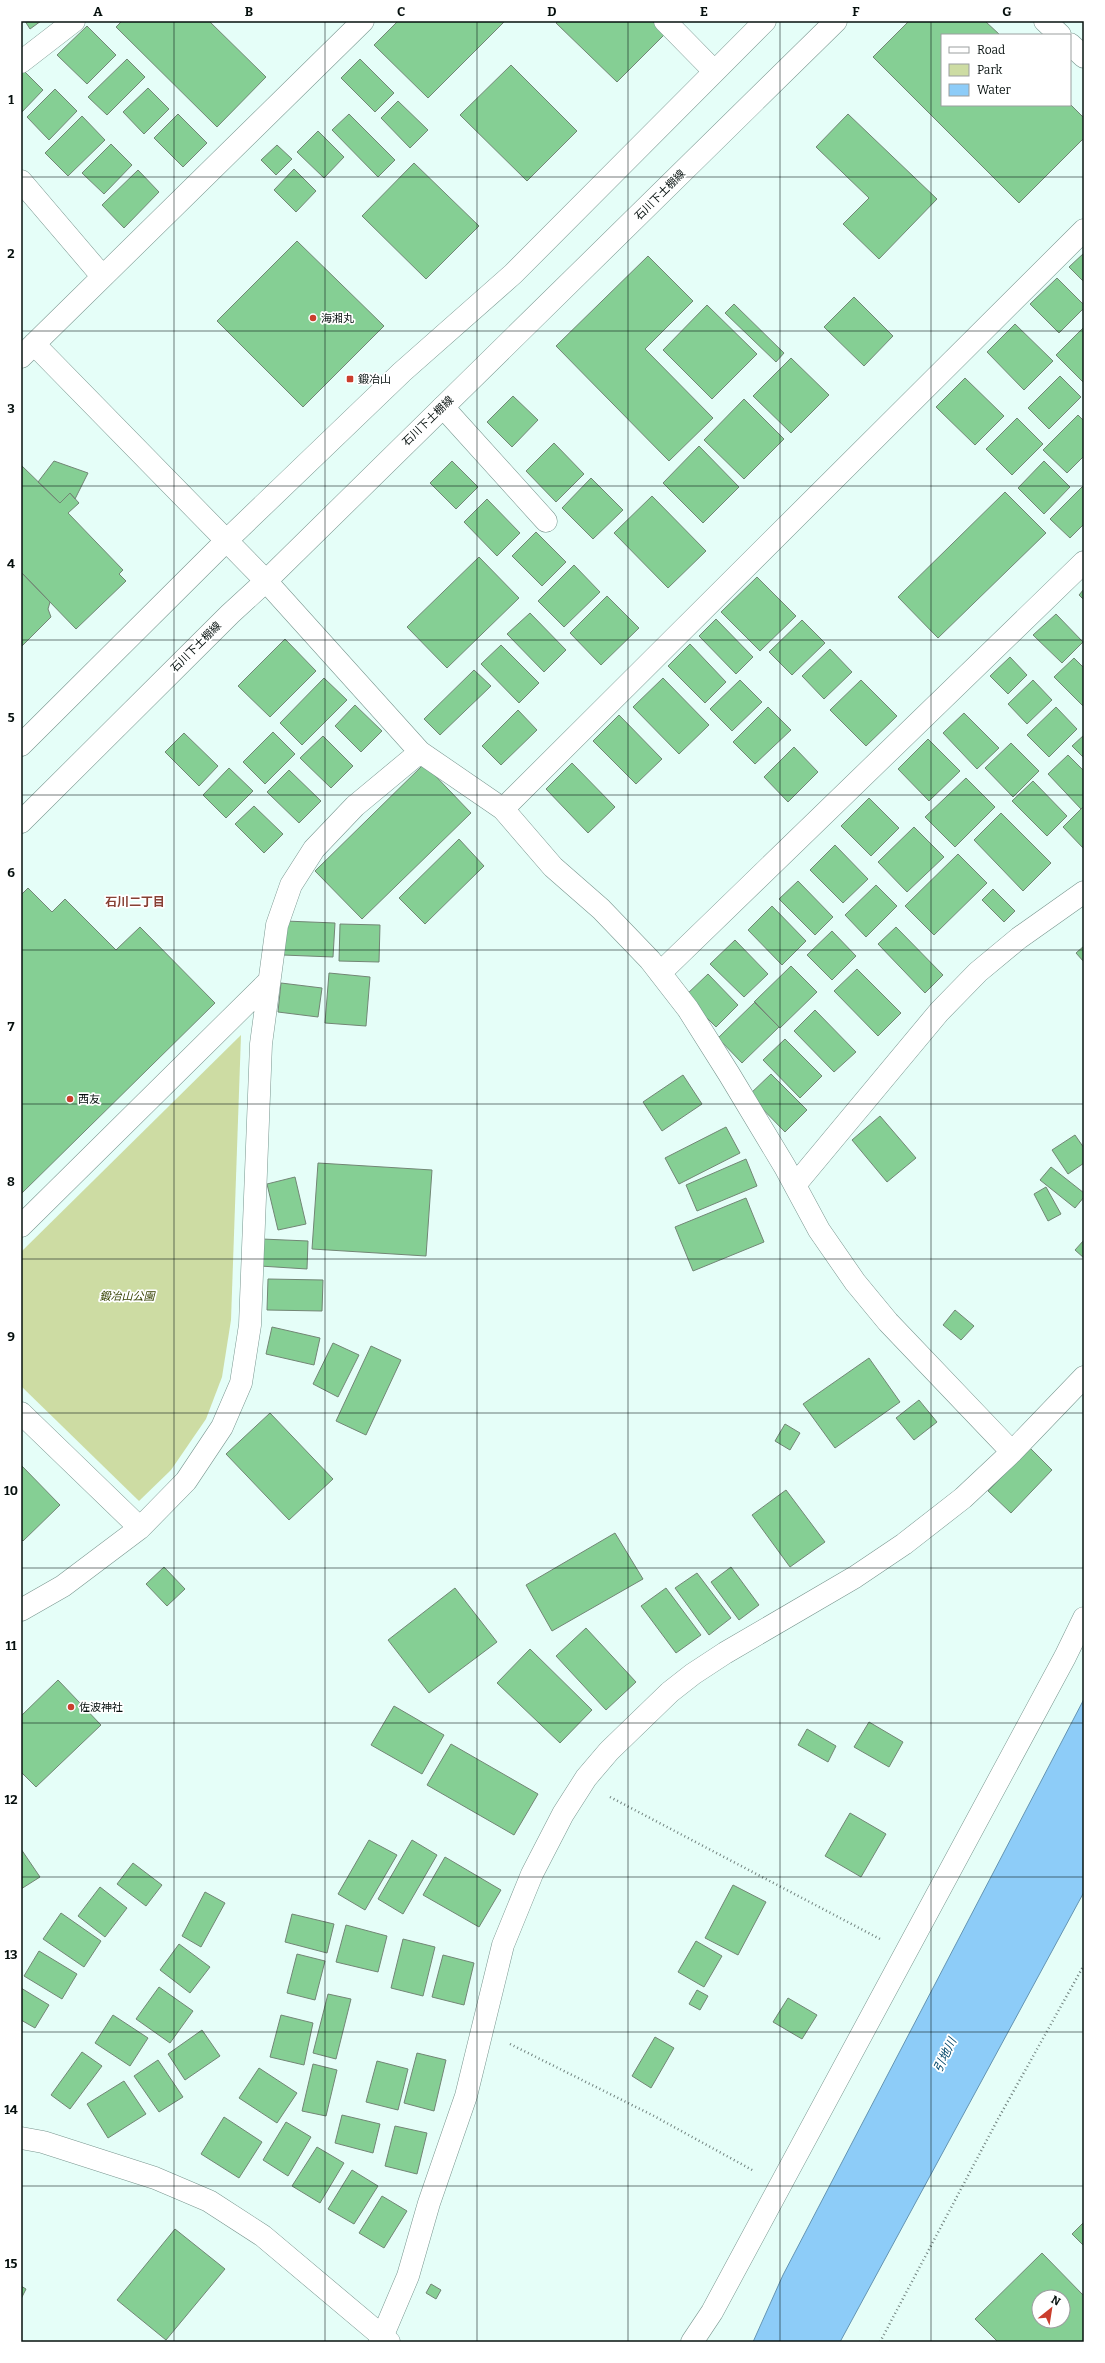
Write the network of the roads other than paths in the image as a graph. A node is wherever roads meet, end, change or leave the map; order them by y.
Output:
1 (74, 21) edge
2 (363, 21) edge
3 (665, 21) edge
4 (765, 21) edge
5 (836, 21) edge
6 (1045, 21) edge
7 (1059, 34) edge
8 (1071, 45) edge
9 (1084, 57) edge
10 (21, 62) edge
11 (714, 71) junction
12 (21, 181) edge
13 (1084, 230) edge
14 (102, 276) junction
15 (28, 351) edge
16 (443, 407) junction
17 (546, 521) dead end
18 (226, 540) junction
19 (1084, 562) edge
20 (266, 581) junction
21 (21, 744) edge
22 (420, 752) junction
23 (503, 809) junction
24 (21, 822) edge
25 (1084, 892) edge
26 (660, 973) junction
27 (268, 982) junction
28 (795, 1185) junction
29 (21, 1226) edge
30 (1084, 1377) edge
31 (21, 1413) edge
32 (1012, 1452) junction
33 (140, 1528) junction
34 (21, 1610) edge
35 (1084, 1618) edge
36 (21, 2138) edge
37 (384, 2340) edge
38 (692, 2342) edge

1 - 10 street
2 - 14 street
3 - 11 street
4 - 11 street
5 - 16 street, 石川下土棚線
6 - 7 street
8 - 9 street
11 - 18 street
12 - 14 street
13 - 23 street
14 - 15 street
15 - 18 street
16 - 17 street
16 - 20 street, 石川下土棚線
18 - 20 street
18 - 21 street
19 - 26 street
20 - 22 street
20 - 24 street, 石川下土棚線
22 - 23 street
22 - 27 street
23 - 26 street
25 - 28 street
26 - 28 street
27 - 29 street
27 - 33 street
28 - 32 street
30 - 32 street
31 - 33 street
32 - 37 street
33 - 34 street
35 - 38 street
36 - 37 street

